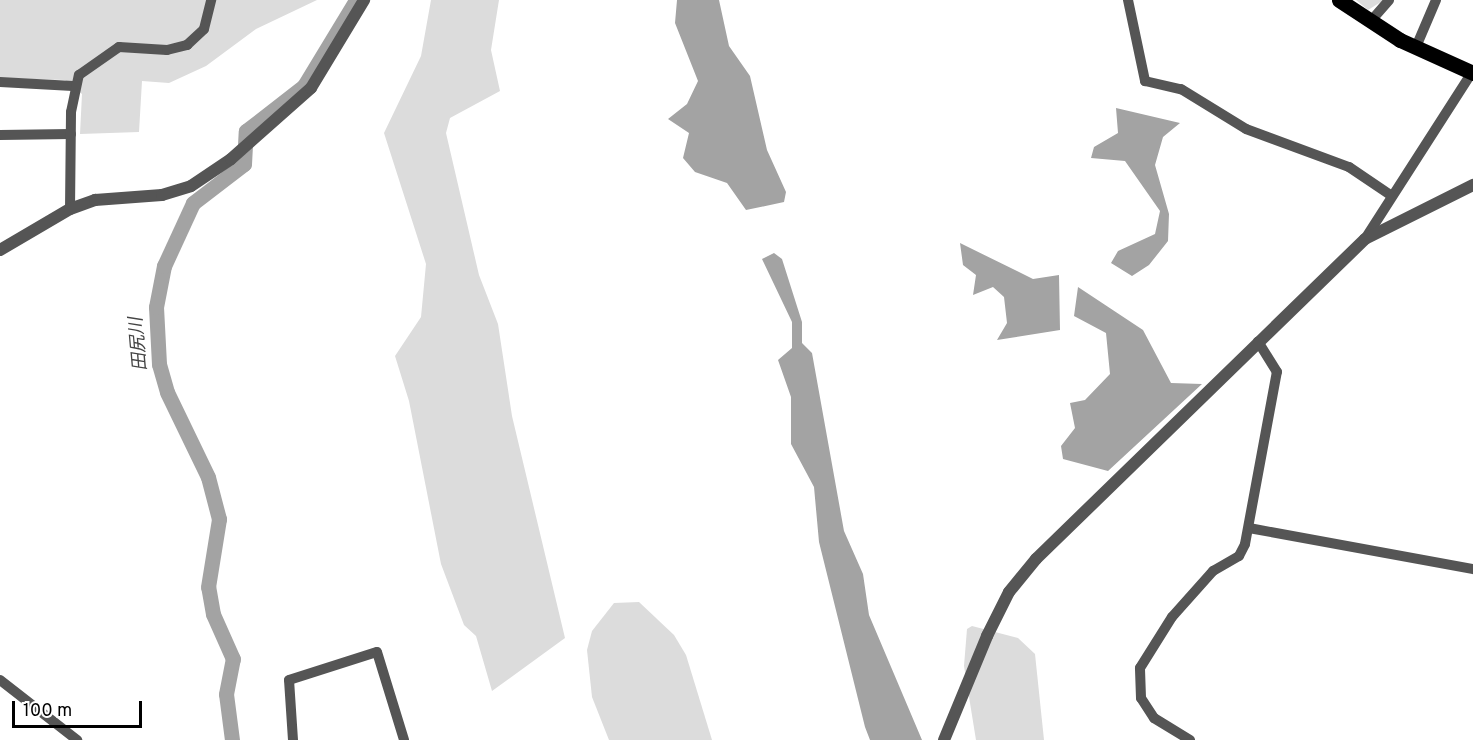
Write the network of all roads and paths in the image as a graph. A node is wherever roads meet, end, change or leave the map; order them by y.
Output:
1 (211, 0) edge
2 (364, 0) edge
3 (1128, 0) edge
4 (1339, 0) edge
5 (1389, 0) edge
6 (1436, 0) edge
7 (1370, 22) junction
8 (1416, 47) junction
9 (1473, 72) edge
10 (0, 82) edge
11 (74, 86) junction
12 (71, 134) junction
13 (0, 135) edge
14 (1473, 184) edge
15 (1389, 194) junction
16 (70, 209) junction
17 (1365, 239) junction
18 (0, 250) edge
19 (1258, 342) junction
20 (1249, 528) junction
21 (1473, 569) edge
22 (0, 680) edge
23 (77, 740) edge
24 (293, 740) edge
25 (404, 740) edge
26 (944, 740) edge
27 (1190, 740) edge

1 - 11 street
2 - 16 street
3 - 15 street
4 - 7 main road
5 - 7 street
6 - 8 street
7 - 8 main road
8 - 9 main road
9 - 15 street
10 - 11 street
11 - 12 street
12 - 13 street
12 - 16 street
14 - 17 street
15 - 17 street
16 - 18 street
17 - 19 street
19 - 20 street
19 - 26 street
20 - 21 street
20 - 27 street
22 - 23 street
24 - 25 street

